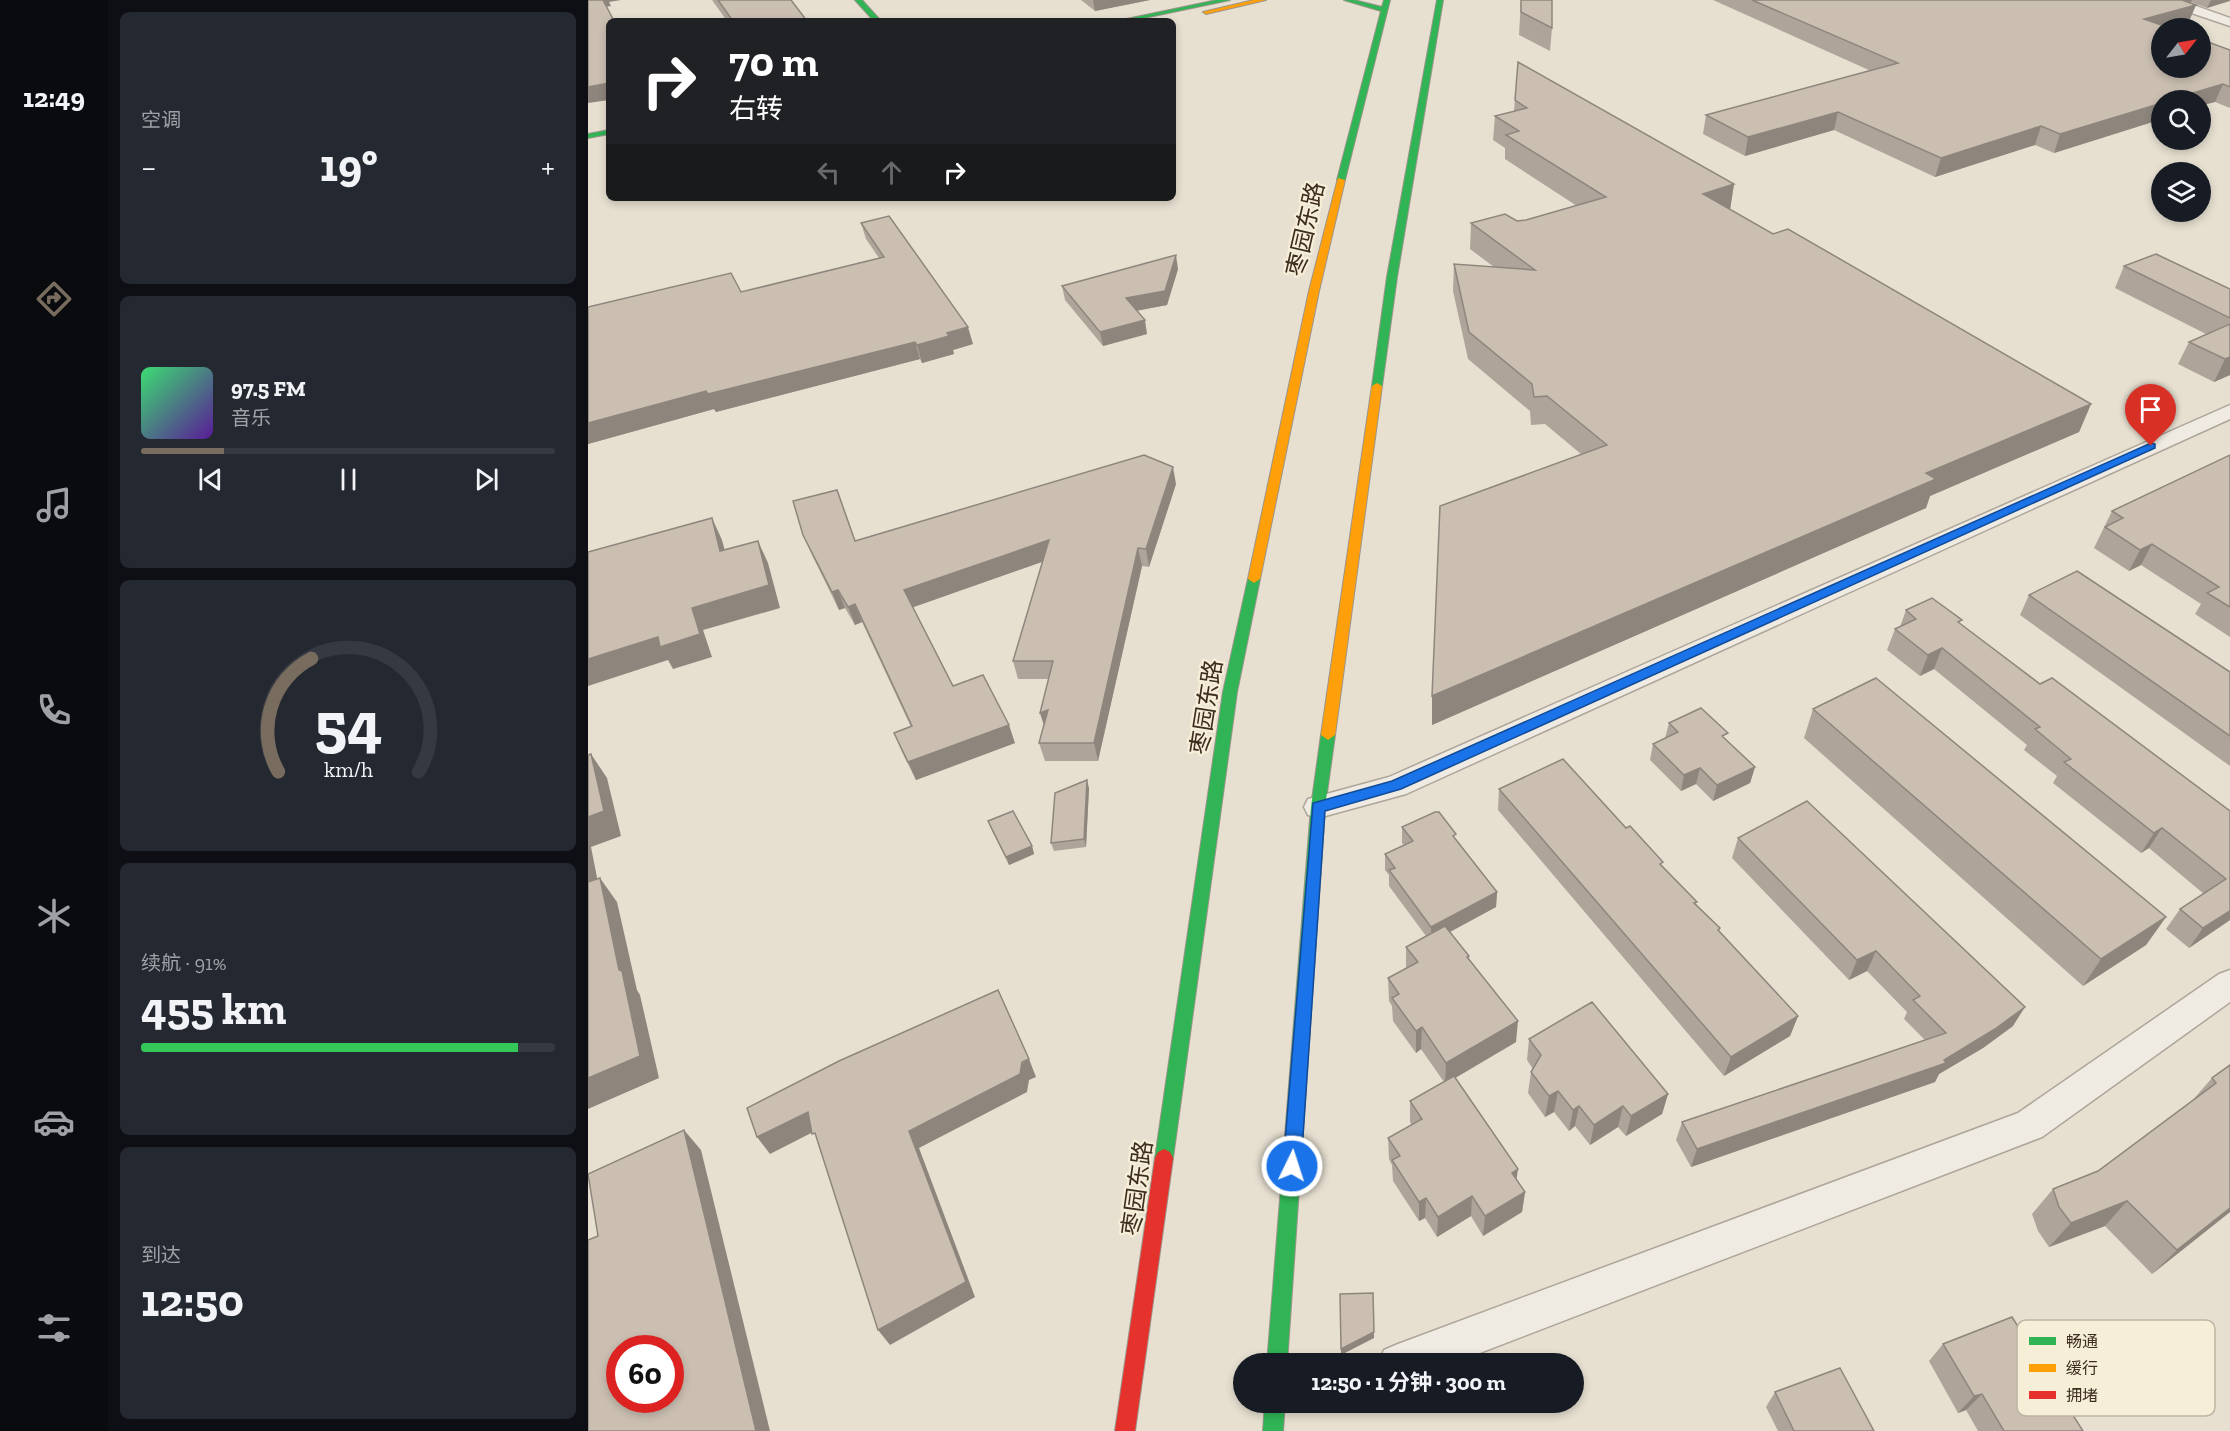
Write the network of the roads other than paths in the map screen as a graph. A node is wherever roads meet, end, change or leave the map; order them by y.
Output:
1 (858, 0) edge
2 (1227, 0) edge
3 (1263, 0) edge
4 (1347, 0) edge
5 (1440, 0) edge
6 (2167, 0) edge
7 (1385, 5) edge
8 (875, 18) edge
9 (1135, 18) edge
10 (1175, 18) edge
11 (2230, 22) edge
12 (606, 122) edge
13 (588, 125) edge
14 (606, 133) edge
15 (588, 136) edge
16 (2230, 411) edge
17 (1318, 807) junction
18 (2230, 984) edge
19 (1278, 1353) edge
20 (1427, 1353) edge
21 (1125, 1431) edge

1 - 8 main road
2 - 9 main road
3 - 10 main road
4 - 7 main road
5 - 17 main road
6 - 11 street
7 - 21 main road, 枣园东路
12 - 13 main road
14 - 15 main road
16 - 17 street
17 - 19 main road
18 - 20 street

